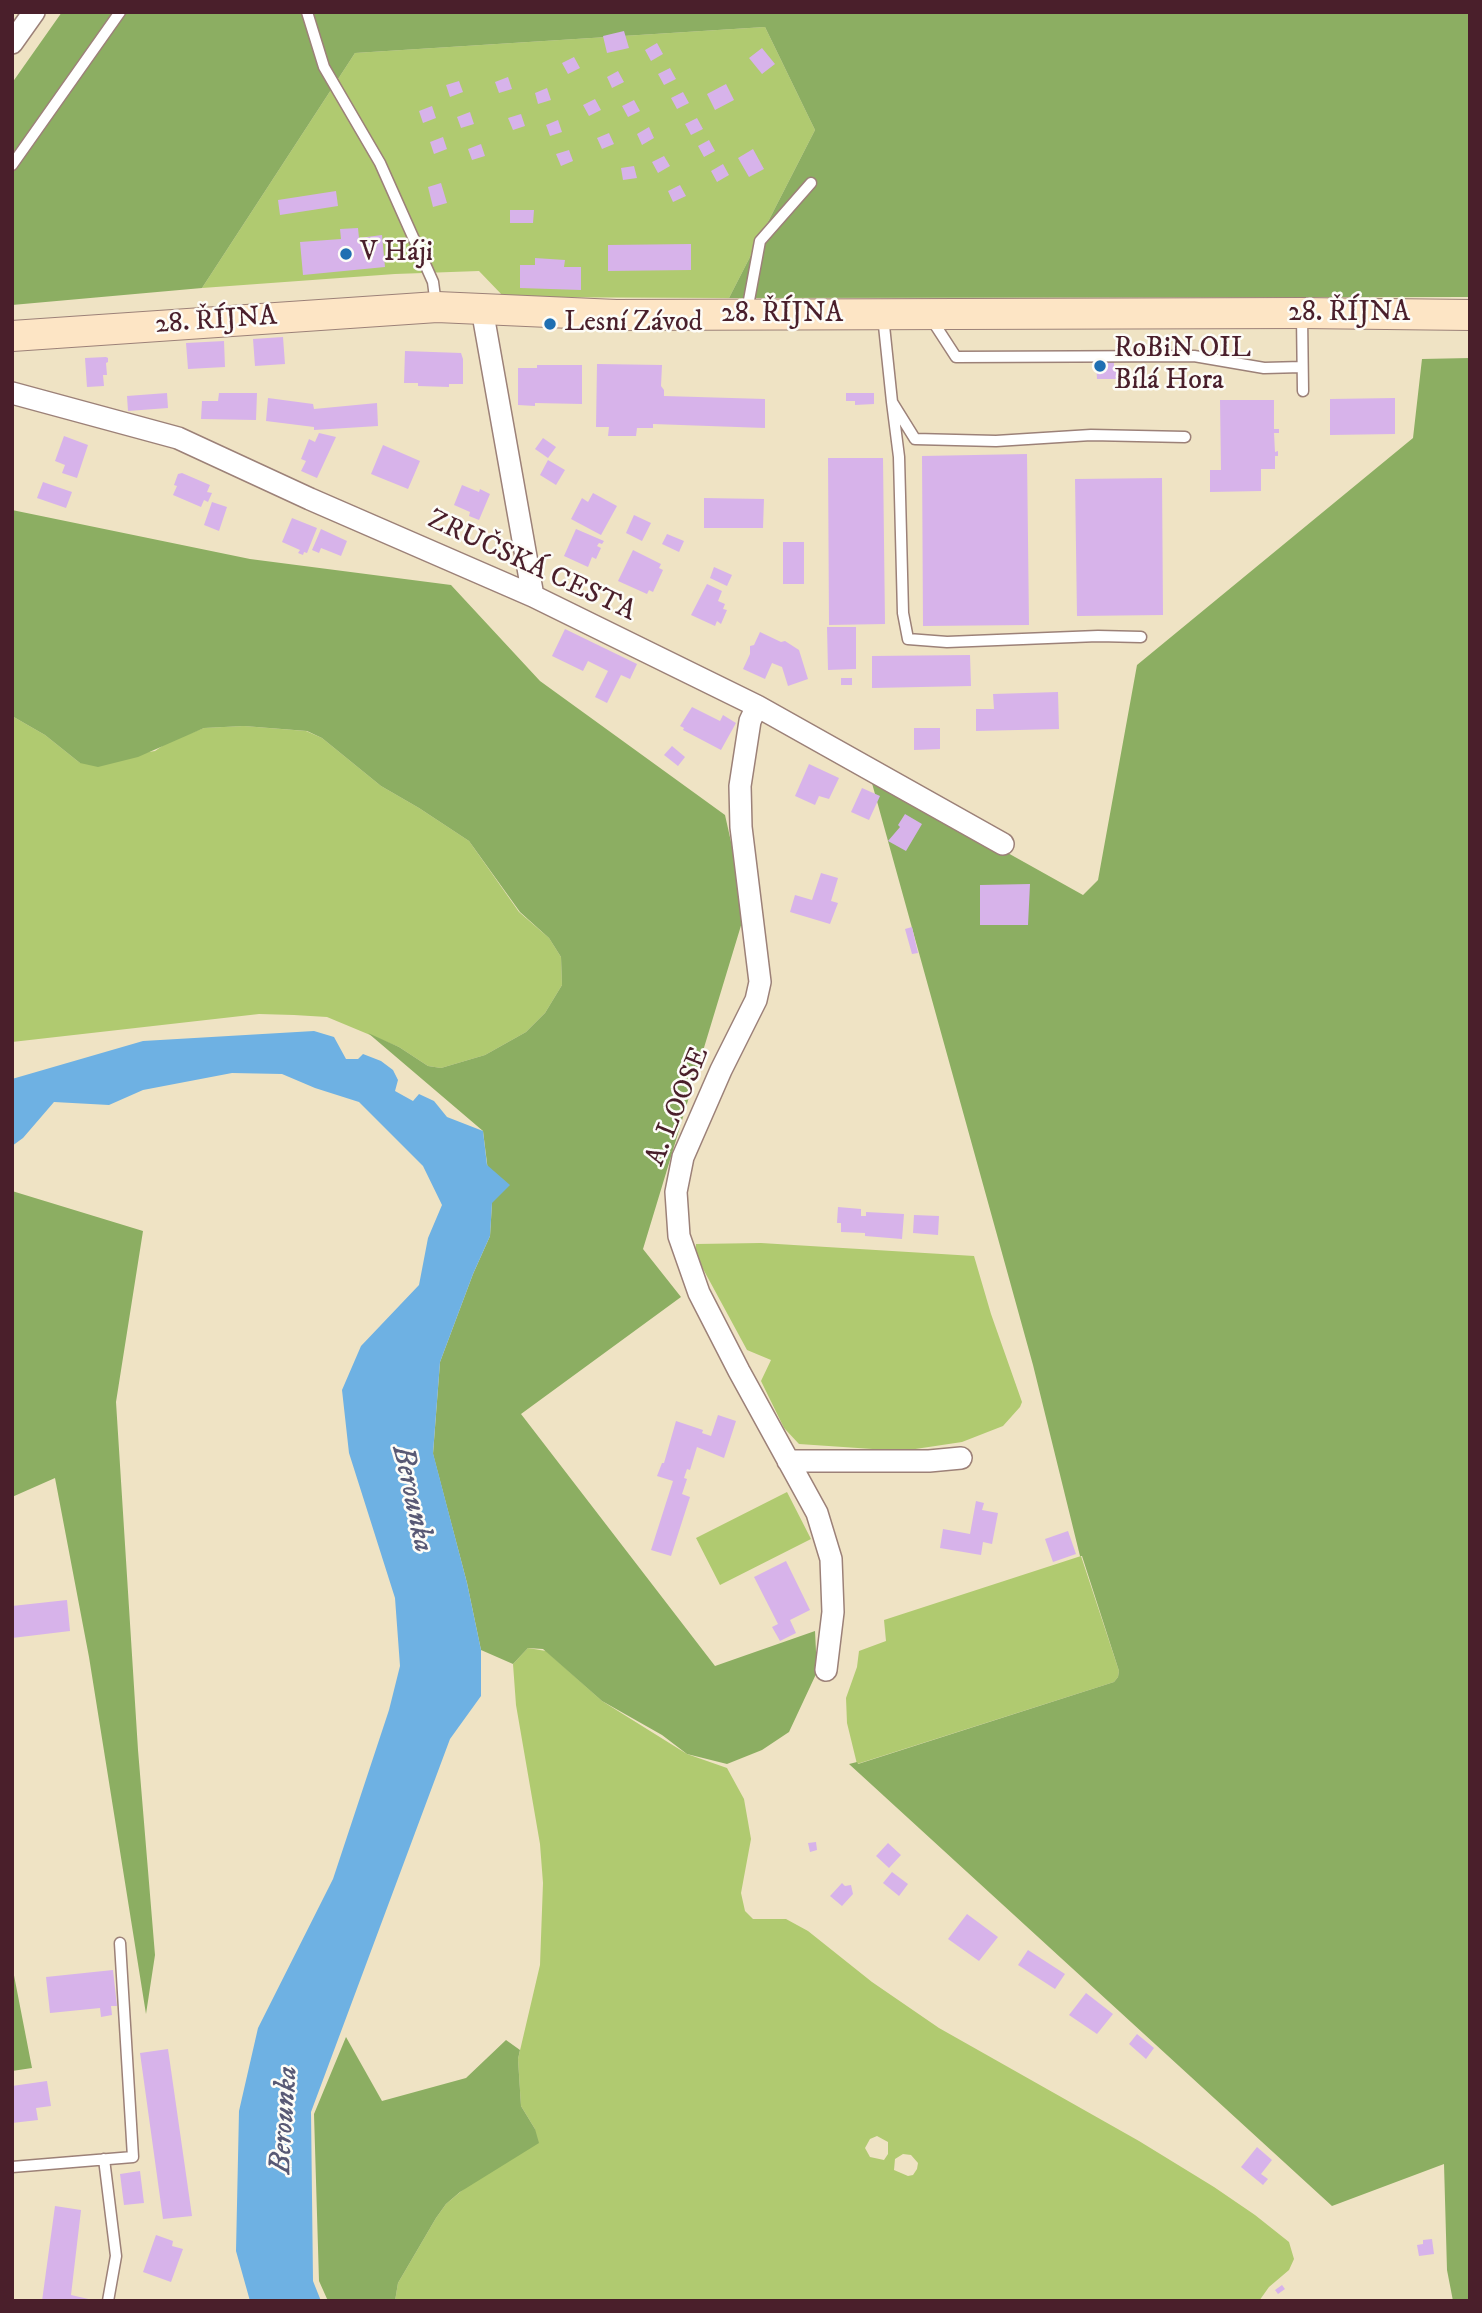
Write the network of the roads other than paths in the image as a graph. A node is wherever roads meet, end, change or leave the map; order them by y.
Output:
1 (34, 12) edge
2 (120, 12) edge
3 (307, 12) edge
4 (12, 43) edge
5 (12, 165) edge
6 (811, 183) dead end
7 (437, 307) junction
8 (482, 309) junction
9 (1302, 313) junction
10 (883, 315) junction
11 (929, 315) junction
12 (1470, 315) edge
13 (746, 316) junction
14 (12, 336) edge
15 (1302, 367) junction
16 (1303, 391) dead end
17 (12, 393) edge
18 (892, 402) junction
19 (1185, 436) dead end
20 (533, 596) junction
21 (1141, 637) dead end
22 (757, 706) junction
23 (1003, 844) dead end
24 (961, 1458) dead end
25 (788, 1461) junction
26 (827, 1670) dead end
27 (120, 1943) dead end
28 (104, 2159) junction
29 (12, 2167) edge
30 (108, 2301) edge

1 - 4 street
2 - 5 lane
3 - 7 lane
6 - 13 lane
7 - 8 main road, 28. ŘÍJNA
7 - 14 main road, 28. ŘÍJNA
8 - 13 main road, 28. ŘÍJNA
8 - 20 street
9 - 11 main road, 28. ŘÍJNA
9 - 12 main road, 28. ŘÍJNA
9 - 15 lane
10 - 11 main road, 28. ŘÍJNA
10 - 13 main road, 28. ŘÍJNA
10 - 18 lane
11 - 15 lane
15 - 16 lane
17 - 20 street, ZRUČSKÁ CESTA
18 - 19 lane
18 - 21 lane
20 - 22 street, ZRUČSKÁ CESTA
22 - 23 street, ZRUČSKÁ CESTA
22 - 25 street, A. LOOSE
24 - 25 street
25 - 26 street, A. LOOSE
27 - 28 lane
28 - 29 lane
28 - 30 lane

